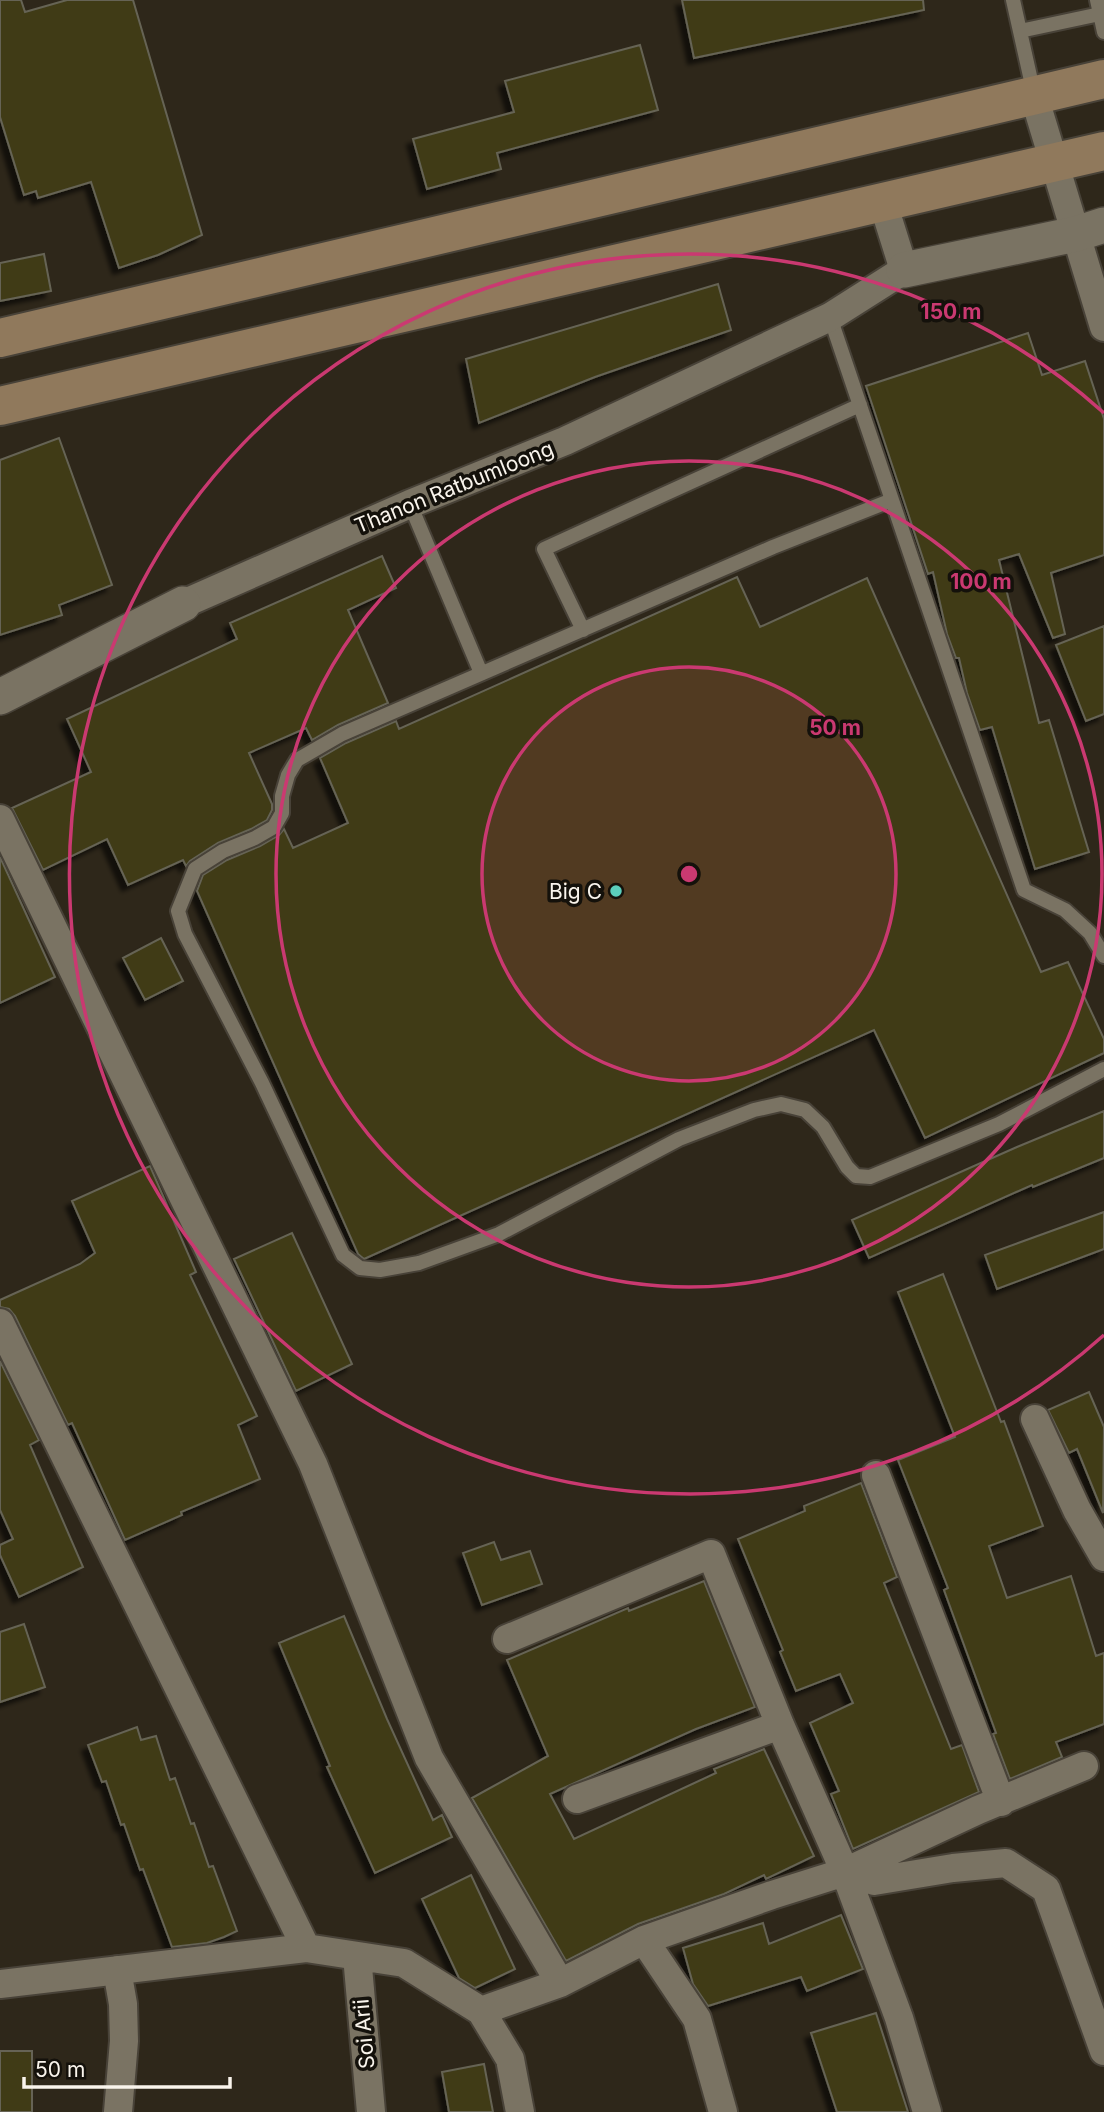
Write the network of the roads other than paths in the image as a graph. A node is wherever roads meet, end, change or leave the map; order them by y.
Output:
1 (1013, 0) edge
2 (1098, 7) edge
3 (1020, 31) junction
4 (1104, 32) edge
5 (1104, 79) edge
6 (1034, 96) junction
7 (1104, 151) edge
8 (1055, 163) junction
9 (883, 203) junction
10 (1090, 229) edge
11 (904, 271) junction
12 (830, 317) junction
13 (1104, 327) edge
14 (0, 338) edge
15 (860, 405) junction
16 (0, 406) edge
17 (892, 500) junction
18 (410, 503) junction
19 (183, 604) joint
20 (583, 630) junction
21 (481, 673) junction
22 (0, 697) edge
23 (0, 819) edge
24 (1104, 956) edge
25 (1104, 1069) edge
26 (0, 1323) edge
27 (1035, 1419) dead end
28 (876, 1475) dead end
29 (1104, 1557) edge
30 (507, 1639) dead end
31 (780, 1725) junction
32 (1084, 1766) dead end
33 (577, 1799) dead end
34 (1001, 1802) junction
35 (845, 1872) junction
36 (644, 1940) junction
37 (306, 1948) junction
38 (357, 1956) junction
39 (117, 1970) junction
40 (560, 1983) junction
41 (0, 1984) edge
42 (481, 2011) junction
43 (1104, 2051) edge
44 (118, 2112) edge
45 (371, 2112) edge
46 (520, 2112) edge
47 (723, 2112) edge
48 (927, 2112) edge

1 - 3 lane
2 - 3 lane
2 - 4 lane
3 - 6 lane
5 - 6 main road
6 - 8 street
6 - 14 main road
7 - 8 main road
8 - 9 main road
8 - 10 street
9 - 11 street
9 - 16 main road
10 - 11 street
10 - 13 street
11 - 12 street, Thanon Ratbumloong
12 - 15 lane
12 - 18 street, Thanon Ratbumloong
15 - 17 lane
15 - 20 lane
17 - 20 lane
17 - 24 lane
18 - 19 street, Thanon Ratbumloong
18 - 21 lane
19 - 22 street, Thanon Ratbumloong
20 - 21 lane
21 - 25 lane
23 - 40 street
26 - 37 street
27 - 29 street
28 - 34 street
30 - 31 street
31 - 33 street
31 - 35 street
32 - 34 street
34 - 35 street
35 - 36 street
35 - 43 street
35 - 48 street
36 - 40 street
36 - 47 street
37 - 38 street
37 - 39 street
38 - 42 street
38 - 45 street, Soi Arii
39 - 41 street
39 - 44 street
40 - 42 street
42 - 46 street

